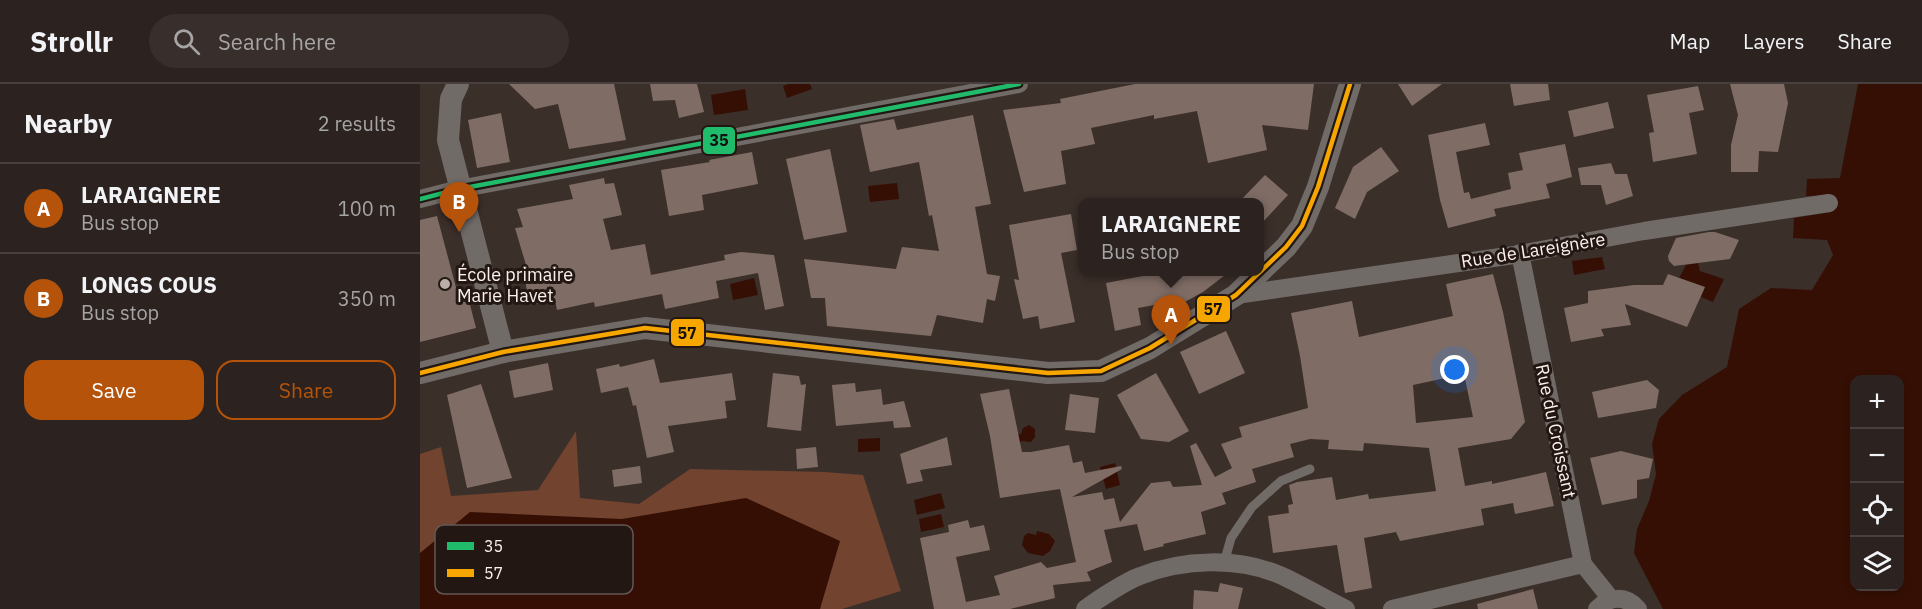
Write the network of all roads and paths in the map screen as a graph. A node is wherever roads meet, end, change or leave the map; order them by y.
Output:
1 (458, 84) edge
2 (1019, 84) edge
3 (1350, 84) edge
4 (459, 189) junction
5 (420, 199) edge
6 (1829, 203) dead end
7 (1520, 253) junction
8 (1264, 268) edge
9 (1256, 276) edge
10 (1236, 295) junction
11 (502, 352) junction
12 (420, 373) edge
13 (1310, 470) dead end
14 (1224, 562) junction
15 (1583, 564) junction
16 (1604, 604) edge
17 (1085, 609) edge
18 (1346, 609) edge
19 (1392, 609) edge
20 (1638, 609) edge

1 - 4 street
2 - 4 street
3 - 8 street
4 - 5 street
4 - 11 street
6 - 7 street, Rue de Lareignère
7 - 10 street, Rue de Lareignère
7 - 15 street, Rue du Croissant
9 - 10 street
10 - 11 street
11 - 12 street
13 - 14 lane
14 - 17 street
14 - 18 street
15 - 16 street, Rue du Croissant
15 - 19 street
16 - 20 street, Rue du Croissant

